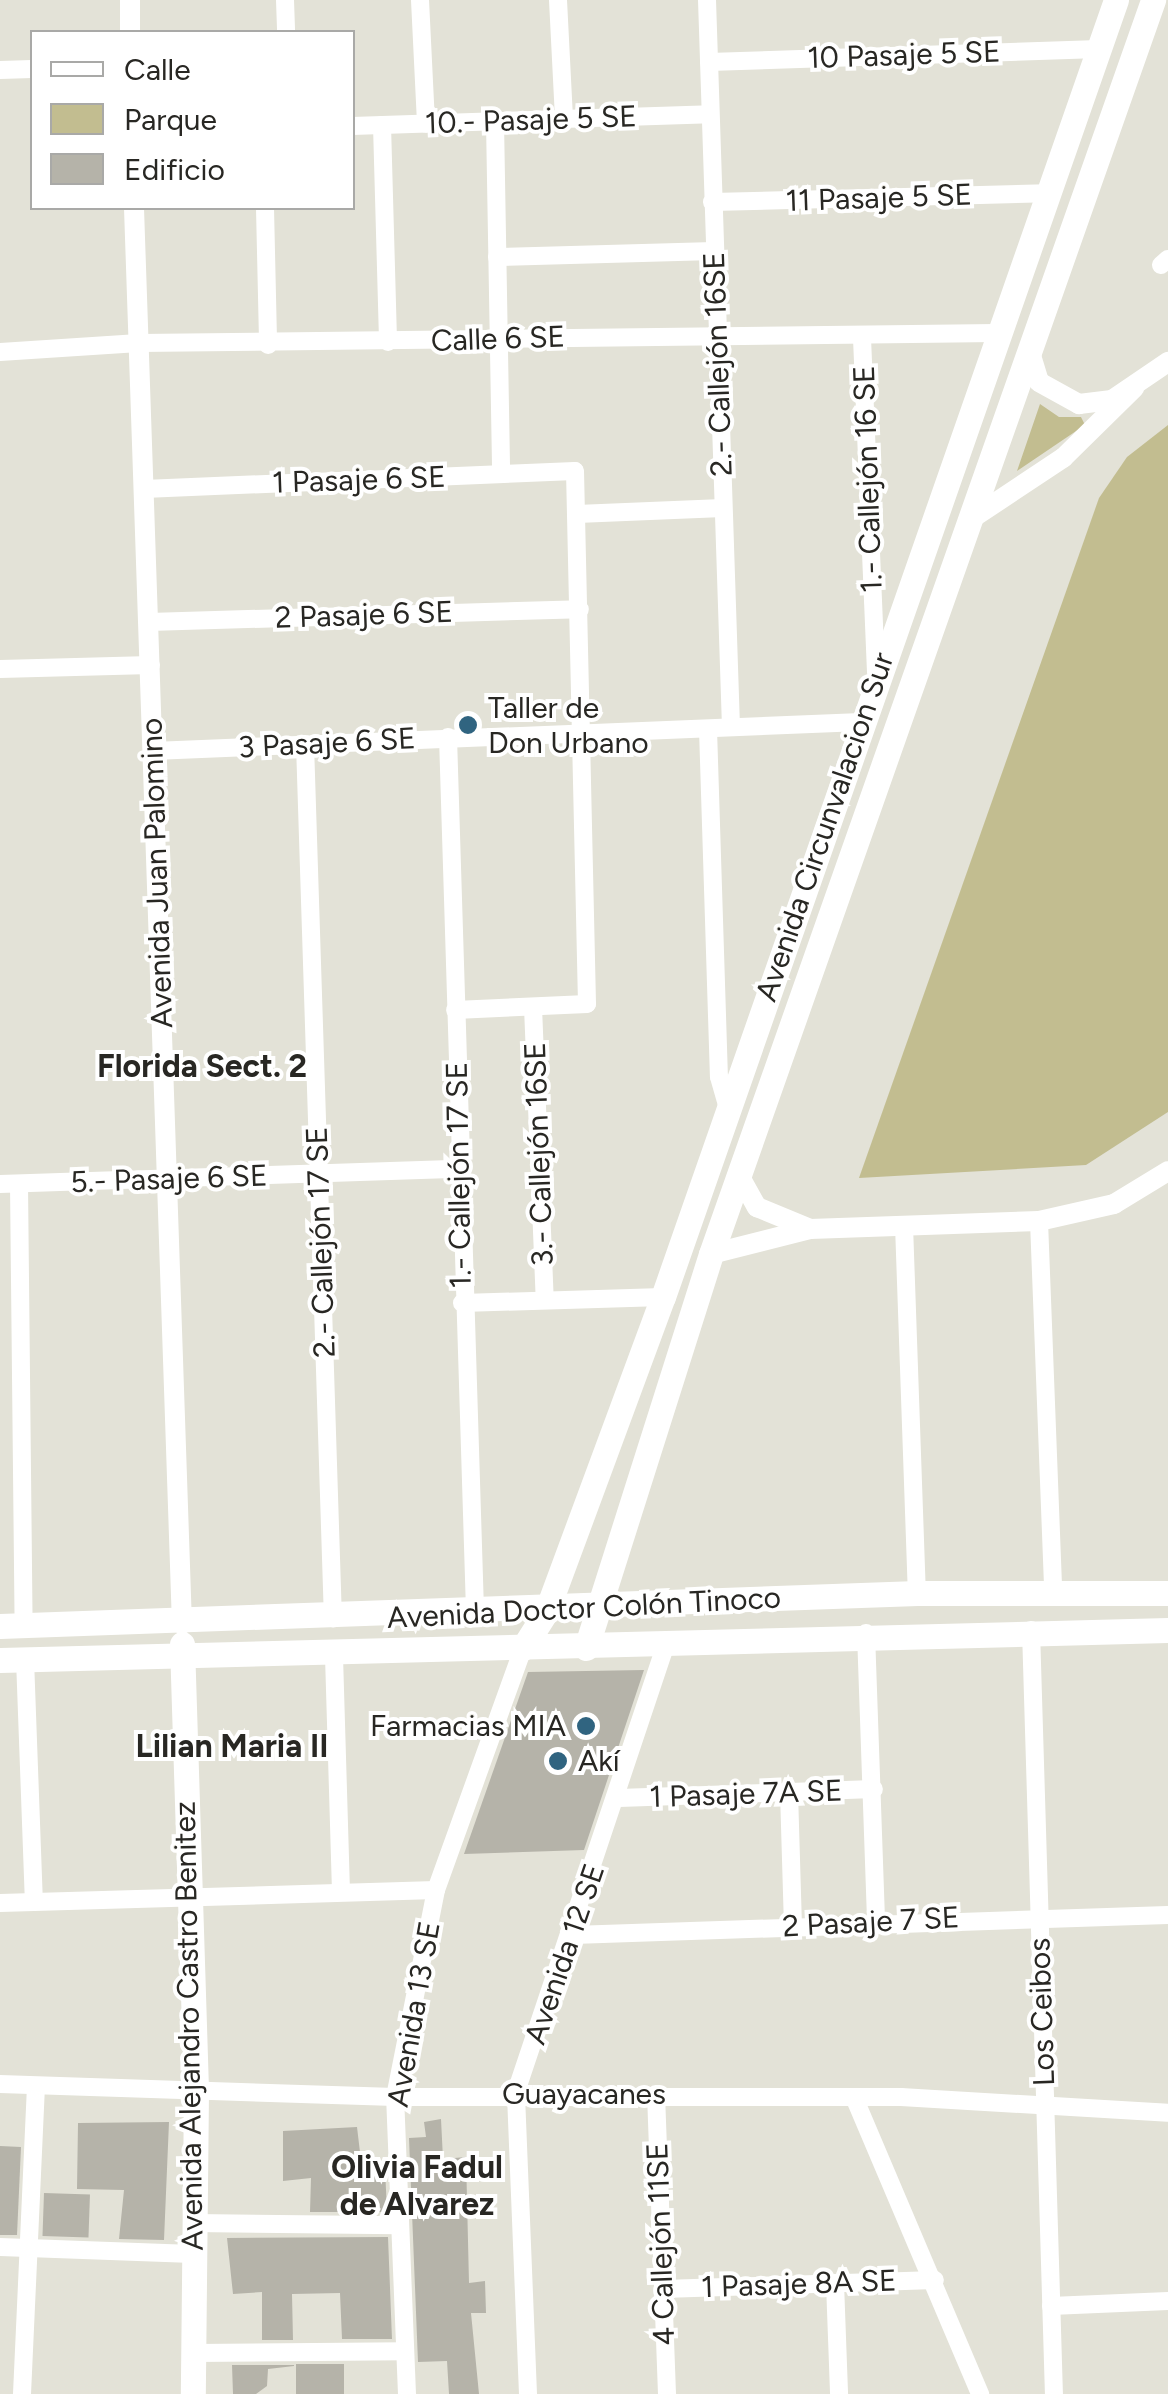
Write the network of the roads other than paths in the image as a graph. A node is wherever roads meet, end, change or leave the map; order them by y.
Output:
1 (130, 0) edge
2 (285, 0) edge
3 (420, 0) edge
4 (558, 0) edge
5 (707, 0) edge
6 (1116, 0) edge
7 (1153, 0) edge
8 (130, 30) edge
9 (286, 30) edge
10 (1102, 39) junction
11 (1138, 41) junction
12 (709, 62) junction
13 (30, 69) edge
14 (0, 70) edge
15 (710, 114) junction
16 (564, 119) junction
17 (495, 122) junction
18 (426, 124) junction
19 (382, 125) junction
20 (355, 126) edge
21 (1046, 193) junction
22 (712, 202) junction
23 (134, 210) edge
24 (264, 210) edge
25 (714, 251) junction
26 (497, 258) junction
27 (717, 333) junction
28 (997, 334) junction
29 (862, 338) junction
30 (497, 339) junction
31 (388, 342) junction
32 (139, 343) junction
33 (268, 345) junction
34 (1028, 348) junction
35 (0, 352) edge
36 (1168, 362) edge
37 (1134, 388) junction
38 (502, 474) junction
39 (144, 489) junction
40 (723, 508) junction
41 (578, 514) junction
42 (968, 521) junction
43 (580, 608) junction
44 (898, 618) junction
45 (148, 622) junction
46 (931, 628) junction
47 (152, 665) junction
48 (0, 670) edge
49 (876, 679) junction
50 (862, 722) junction
51 (730, 727) junction
52 (708, 728) junction
53 (580, 732) junction
54 (448, 737) junction
55 (305, 744) junction
56 (153, 751) junction
57 (533, 1007) junction
58 (455, 1010) junction
59 (725, 1118) junction
60 (753, 1136) junction
61 (459, 1169) junction
62 (1168, 1171) edge
63 (319, 1174) junction
64 (739, 1174) junction
65 (166, 1179) junction
66 (9, 1184) edge
67 (1039, 1222) junction
68 (904, 1225) junction
69 (810, 1229) junction
70 (711, 1254) junction
71 (663, 1297) junction
72 (545, 1300) junction
73 (462, 1303) junction
74 (917, 1593) junction
75 (1053, 1593) junction
76 (1168, 1593) edge
77 (594, 1606) junction
78 (547, 1610) junction
79 (475, 1613) junction
80 (333, 1619) junction
81 (182, 1624) junction
82 (12, 1625) edge
83 (1031, 1630) junction
84 (1168, 1630) edge
85 (866, 1633) junction
86 (667, 1641) junction
87 (523, 1648) junction
88 (586, 1648) junction
89 (334, 1656) junction
90 (182, 1658) junction
91 (12, 1659) edge
92 (874, 1789) junction
93 (789, 1792) junction
94 (619, 1798) junction
95 (436, 1890) junction
96 (342, 1891) junction
97 (188, 1897) junction
98 (34, 1902) junction
99 (0, 1903) edge
100 (1040, 1915) junction
101 (1168, 1916) edge
102 (876, 1922) junction
103 (794, 1926) junction
104 (573, 1935) junction
105 (0, 2084) edge
106 (36, 2086) junction
107 (196, 2091) junction
108 (516, 2092) junction
109 (656, 2094) junction
110 (395, 2097) junction
111 (854, 2097) junction
112 (1045, 2108) junction
113 (1168, 2113) edge
114 (193, 2222) junction
115 (400, 2225) junction
116 (0, 2248) edge
117 (28, 2249) junction
118 (192, 2254) junction
119 (935, 2280) junction
120 (835, 2283) junction
121 (663, 2288) junction
122 (1168, 2301) edge
123 (1051, 2306) junction
124 (405, 2352) junction
125 (194, 2353) junction
126 (22, 2394) edge
127 (193, 2394) edge
128 (407, 2394) edge
129 (528, 2394) edge
130 (667, 2394) edge
131 (839, 2394) edge
132 (980, 2394) edge
133 (1054, 2394) edge

1 - 8 street
2 - 9 street
3 - 18 street
4 - 16 street
5 - 12 street, 2.- Callejón 16SE
6 - 10 main road, Avenida Circunvalacion Sur
7 - 11 main road, Avenida Circunvalacion Sur
10 - 11 main road
10 - 12 street, 10 Pasaje 5 SE
10 - 21 main road, Avenida Circunvalacion Sur
11 - 34 main road, Avenida Circunvalacion Sur
12 - 15 street, 2.- Callejón 16SE
13 - 14 street
15 - 16 street, 10.- Pasaje 5 SE
15 - 22 street, 2.- Callejón 16SE
16 - 17 street, 10.- Pasaje 5 SE
17 - 18 street, 10.- Pasaje 5 SE
17 - 26 street
18 - 19 street, 10.- Pasaje 5 SE
19 - 20 street, 10.- Pasaje 5 SE
19 - 31 street
21 - 22 street, 11 Pasaje 5 SE
21 - 28 main road, Avenida Circunvalacion Sur
22 - 25 street, 2.- Callejón 16SE
23 - 32 street, Avenida Juan Palomino
24 - 33 street
25 - 26 street
25 - 27 street, 2.- Callejón 16SE
26 - 30 street
27 - 29 street, Calle 6 SE
27 - 30 street, Calle 6 SE
27 - 40 street, 2.- Callejón 16SE
28 - 29 street, Calle 6 SE
28 - 44 main road, Avenida Circunvalacion Sur
29 - 49 street, 1.- Callejón 16 SE
30 - 31 street, Calle 6 SE
30 - 38 street
31 - 33 street, Calle 6 SE
32 - 33 street, Calle 6 SE
32 - 35 street, Calle 6 SE
32 - 39 street, Avenida Juan Palomino
34 - 37 street
34 - 42 main road, Avenida Circunvalacion Sur
36 - 37 street
37 - 42 street
38 - 39 street, 1 Pasaje 6 SE
38 - 41 street, 1 Pasaje 6 SE
39 - 45 street, Avenida Juan Palomino
40 - 41 street
40 - 51 street, 2.- Callejón 16SE
41 - 43 street
42 - 46 main road, Avenida Circunvalacion Sur
43 - 45 street, 2 Pasaje 6 SE
43 - 53 street
44 - 46 main road
44 - 49 main road, Avenida Circunvalacion Sur
45 - 47 street, Avenida Juan Palomino
46 - 60 main road, Avenida Circunvalacion Sur
47 - 48 street
47 - 56 street, Avenida Juan Palomino
49 - 50 main road, Avenida Circunvalacion Sur
50 - 51 street, 3 Pasaje 6 SE
50 - 59 main road, Avenida Circunvalacion Sur
51 - 52 street, 3 Pasaje 6 SE
52 - 53 street, 3 Pasaje 6 SE
52 - 59 street
53 - 54 street, 3 Pasaje 6 SE
53 - 57 street
54 - 55 street, 3 Pasaje 6 SE
54 - 58 street, 1.- Callejón 17 SE
55 - 56 street, 3 Pasaje 6 SE
55 - 63 street, 2.- Callejón 17 SE
56 - 65 street, Avenida Juan Palomino
57 - 58 street
57 - 72 street, 3.- Callejón 16SE
58 - 61 street, 1.- Callejón 17 SE
59 - 60 main road
59 - 71 main road, Avenida Circunvalacion Sur
60 - 64 main road, Avenida Circunvalacion Sur
61 - 63 street, 5.- Pasaje 6 SE
61 - 73 street, 1.- Callejón 17 SE
62 - 67 street
63 - 65 street, 5.- Pasaje 6 SE
63 - 80 street, 2.- Callejón 17 SE
64 - 69 street
64 - 70 main road, Avenida Circunvalacion Sur
65 - 66 street, 5.- Pasaje 6 SE
65 - 81 street, Avenida Juan Palomino
66 - 82 street
67 - 68 street
67 - 75 street
68 - 69 street
68 - 74 street
69 - 70 street
70 - 77 main road, Avenida Circunvalacion Sur
71 - 72 street
71 - 78 main road, Avenida Circunvalacion Sur
72 - 73 street
73 - 79 street, 1.- Callejón 17 SE
74 - 75 main road, Avenida Doctor Colón Tinoco
74 - 77 main road, Avenida Doctor Colón Tinoco
75 - 76 main road, Avenida Doctor Colón Tinoco
77 - 78 main road, Avenida Doctor Colón Tinoco
77 - 88 main road, Avenida Circunvalacion Sur
78 - 79 main road, Avenida Doctor Colón Tinoco
78 - 87 main road, Avenida Circunvalacion Sur
79 - 80 main road, Avenida Doctor Colón Tinoco
80 - 81 main road, Avenida Doctor Colón Tinoco
81 - 82 main road, Avenida Doctor Colón Tinoco
81 - 90 main road, Avenida Juan Palomino
83 - 84 main road, Avenida Doctor Colón Tinoco
83 - 85 main road, Avenida Doctor Colón Tinoco
83 - 100 street, Los Ceibos
85 - 86 main road, Avenida Doctor Colón Tinoco
85 - 92 street
86 - 88 main road, Avenida Doctor Colón Tinoco
86 - 94 street, Avenida 12 SE
87 - 88 main road, Avenida Doctor Colón Tinoco
87 - 89 main road, Avenida Doctor Colón Tinoco
87 - 95 street, Avenida 13 SE
89 - 90 main road, Avenida Doctor Colón Tinoco
89 - 96 street
90 - 91 main road, Avenida Doctor Colón Tinoco
90 - 97 main road, Avenida Alejandro Castro Benitez
91 - 98 street
92 - 93 street, 1 Pasaje 7A SE
92 - 102 street
93 - 94 street, 1 Pasaje 7A SE
93 - 103 street
94 - 104 street, Avenida 12 SE
95 - 96 street
95 - 110 street, Avenida 13 SE
96 - 97 street
97 - 98 street
97 - 107 main road, Avenida Alejandro Castro Benitez
98 - 99 street
100 - 101 street, 2 Pasaje 7 SE
100 - 102 street, 2 Pasaje 7 SE
100 - 112 street, Los Ceibos
102 - 103 street, 2 Pasaje 7 SE
103 - 104 street, 2 Pasaje 7 SE
104 - 108 street, Avenida 12 SE
105 - 106 street, Guayacanes
106 - 107 street, Guayacanes
106 - 117 street
107 - 110 street, Guayacanes
107 - 114 main road, Avenida Alejandro Castro Benitez
108 - 109 street, Guayacanes
108 - 110 street, Guayacanes
108 - 129 street, Avenida 12 SE
109 - 111 street, Guayacanes
109 - 121 street, 4 Callejón 11SE
110 - 115 street, Avenida 13 SE
111 - 112 street, Guayacanes
111 - 119 street
112 - 113 street, Guayacanes
112 - 123 street, Los Ceibos
114 - 115 street
114 - 118 main road, Avenida Alejandro Castro Benitez
115 - 124 street, Avenida 13 SE
116 - 117 street
117 - 118 street
117 - 126 street
118 - 125 main road, Avenida Alejandro Castro Benitez
119 - 120 street, 1 Pasaje 8A SE
119 - 132 street
120 - 121 street, 1 Pasaje 8A SE
120 - 131 street
121 - 130 street, 4 Callejón 11SE
122 - 123 street
123 - 133 street, Los Ceibos
124 - 125 street
124 - 128 street, Avenida 13 SE
125 - 127 main road, Avenida Alejandro Castro Benitez

